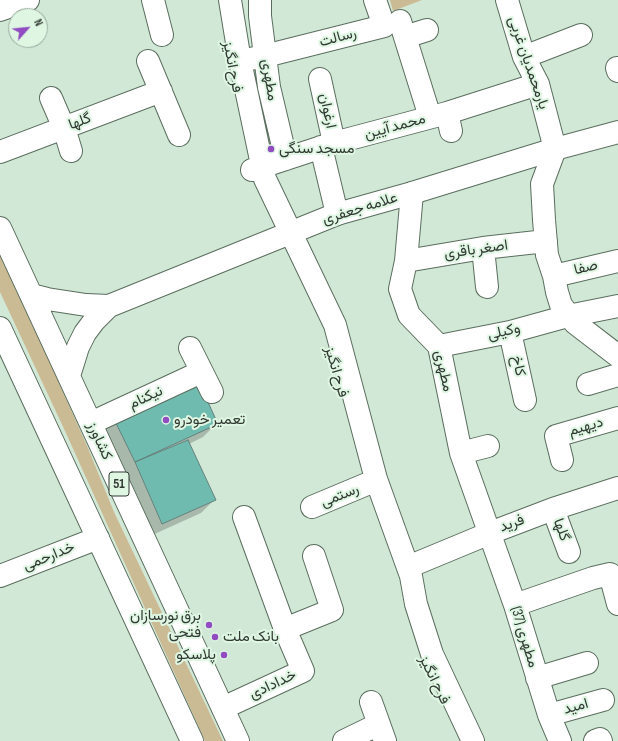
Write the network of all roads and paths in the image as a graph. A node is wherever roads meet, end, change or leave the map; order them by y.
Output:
1 (28, 0) edge
2 (153, 0) edge
3 (220, 0) edge
4 (230, 0) edge
5 (261, 0) edge
6 (375, 0) edge
7 (508, 0) edge
8 (0, 10) edge
9 (427, 30) dead end
10 (162, 35) dead end
11 (581, 35) dead end
12 (265, 56) junction
13 (524, 57) junction
14 (148, 61) dead end
15 (240, 61) junction
16 (320, 79) dead end
17 (538, 84) junction
18 (161, 91) junction
19 (51, 98) dead end
20 (443, 120) junction
21 (64, 128) junction
22 (618, 132) edge
23 (179, 135) dead end
24 (328, 145) junction
25 (555, 149) junction
26 (71, 151) dead end
27 (0, 152) edge
28 (286, 159) junction
29 (257, 168) junction
30 (412, 193) junction
31 (337, 214) junction
32 (0, 228) edge
33 (286, 235) junction
34 (546, 241) junction
35 (483, 248) junction
36 (618, 260) edge
37 (406, 261) junction
38 (554, 276) junction
39 (487, 287) dead end
40 (31, 295) junction
41 (109, 306) junction
42 (618, 306) edge
43 (568, 316) junction
44 (0, 328) edge
45 (510, 332) junction
46 (439, 346) junction
47 (190, 348) dead end
48 (618, 360) edge
49 (201, 372) junction
50 (69, 376) junction
51 (588, 384) dead end
52 (212, 392) dead end
53 (525, 400) dead end
54 (618, 418) edge
55 (91, 423) junction
56 (488, 446) dead end
57 (461, 453) junction
58 (562, 460) dead end
59 (367, 484) junction
60 (618, 488) edge
61 (312, 507) dead end
62 (553, 509) junction
63 (244, 517) dead end
64 (490, 533) junction
65 (98, 538) junction
66 (568, 552) dead end
67 (314, 556) dead end
68 (408, 567) junction
69 (0, 576) edge
70 (617, 597) edge
71 (515, 605) junction
72 (285, 629) junction
73 (587, 663) dead end
74 (537, 678) junction
75 (603, 700) dead end
76 (371, 702) dead end
77 (223, 708) junction
78 (549, 715) junction
79 (382, 733) edge
80 (192, 741) edge
81 (238, 741) edge
82 (344, 741) edge
83 (463, 741) edge
84 (473, 741) edge
85 (560, 741) edge
86 (595, 741) edge
87 (601, 741) edge

1 - 8 street
2 - 10 street
3 - 29 street, فرح انگیز
4 - 15 street
5 - 12 street, مطهری
6 - 12 street, رسالت
7 - 13 street, یارمحمدیان غربی
9 - 20 street
11 - 13 street
12 - 15 street
12 - 28 street, مطهری
13 - 17 street, یارمحمدیان غربی
14 - 18 street
15 - 29 street
16 - 24 street, ارغوان
17 - 20 street, محمد آیین
17 - 25 street, یارمحمدیان غربی
18 - 21 street, گلها
18 - 23 street
19 - 21 street
20 - 24 street, محمد آیین
21 - 26 street
21 - 27 street, گلها
22 - 25 street, علامه جعفری
24 - 28 street, محمد آیین
24 - 31 street
25 - 30 street, علامه جعفری
25 - 34 street
28 - 29 street, محمد آیین
29 - 33 street
30 - 31 street, علامه جعفری
30 - 37 street, مطهری
31 - 33 street, علامه جعفری
32 - 40 street, کشاورز / 51
33 - 41 street, علامه جعفری
33 - 59 street, فرح انگیز
33 - 68 street
34 - 35 street, اصغر باقری
34 - 38 street
35 - 37 street, اصغر باقری
35 - 39 street
36 - 38 street, صفا
37 - 46 street, مطهری
38 - 43 street
40 - 41 street, علامه جعفری
40 - 50 street, کشاورز / 51
41 - 50 street, علامه جعفری
42 - 43 street, وکیلی
43 - 45 street, وکیلی
43 - 48 street
44 - 65 street
45 - 46 street, وکیلی
45 - 53 street, کاخ
46 - 57 street, مطهری
47 - 49 street
48 - 51 street
49 - 52 street
49 - 55 street, نیکنام
50 - 55 street, کشاورز / 51
54 - 58 street, دیهیم
55 - 77 street, کشاورز / 51
56 - 57 street
57 - 64 street, مطهری
59 - 61 street, رستمی
59 - 83 street, فرح انگیز
60 - 62 street, فرید
62 - 64 street, فرید
62 - 66 street, گلها
63 - 72 street, خدادادی
64 - 68 street, فرید
64 - 71 street, مطهری (37)
65 - 69 street, خدارحمی
65 - 80 street
67 - 72 street
68 - 84 street
70 - 71 street
71 - 74 street, مطهری (37)
72 - 77 street, خدادادی
73 - 74 street
74 - 78 street, مطهری (37)
75 - 78 street, امید
76 - 79 street
77 - 81 street, کشاورز / 51
78 - 85 street, مطهری (37)
79 - 82 street
86 - 87 street

